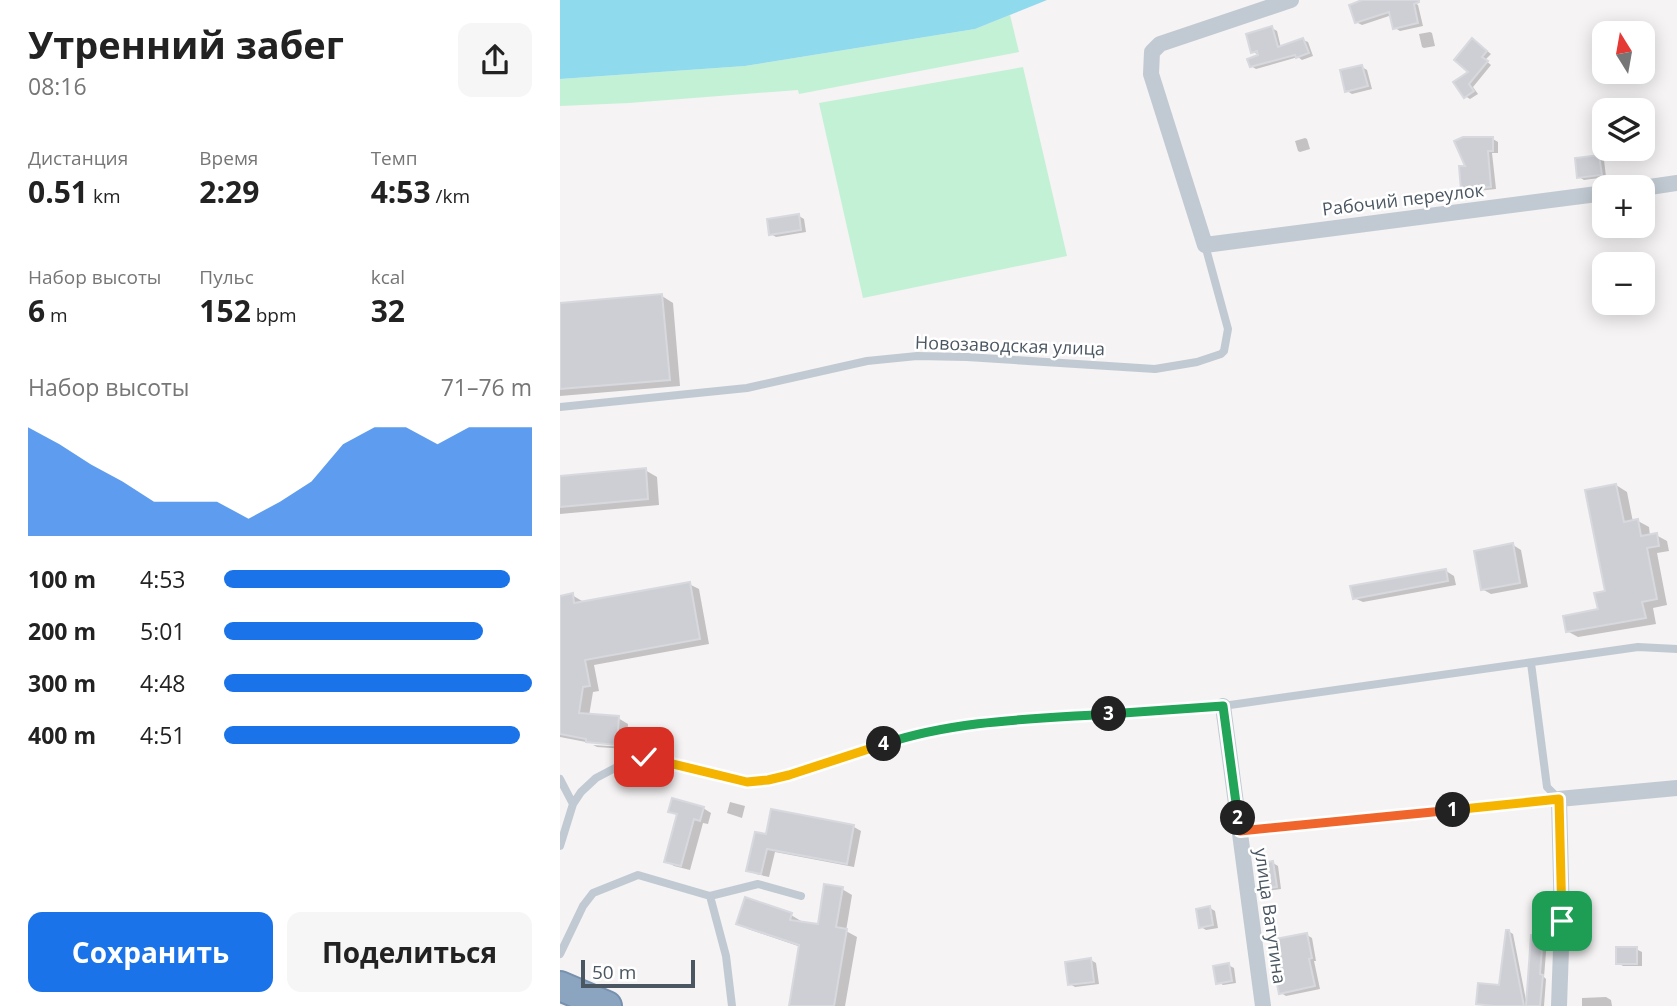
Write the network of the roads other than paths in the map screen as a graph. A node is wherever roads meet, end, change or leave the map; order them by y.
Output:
1 (1291, 0) edge
2 (1677, 183) edge
3 (1655, 186) edge
4 (1592, 195) edge
5 (1205, 245) junction
6 (560, 407) edge
7 (1677, 649) edge
8 (1531, 663) junction
9 (1223, 706) junction
10 (560, 779) edge
11 (1677, 788) edge
12 (1559, 799) junction
13 (573, 804) junction
14 (1240, 831) junction
15 (560, 846) edge
16 (710, 896) junction
17 (801, 896) dead end
18 (560, 954) edge
19 (560, 986) edge
20 (607, 1006) edge
21 (732, 1006) edge
22 (1263, 1006) edge
23 (1559, 1006) edge

1 - 5 street
2 - 3 street
4 - 5 street, Рабочий переулок
5 - 6 lane, Новозаводская улица
7 - 8 lane
8 - 9 lane
8 - 12 lane
9 - 13 lane
9 - 14 street, улица Ватутина
10 - 13 lane
11 - 12 street
12 - 14 lane
12 - 23 street
13 - 15 lane
14 - 22 street, улица Ватутина
16 - 17 lane
16 - 18 lane
16 - 21 lane
19 - 20 highway

